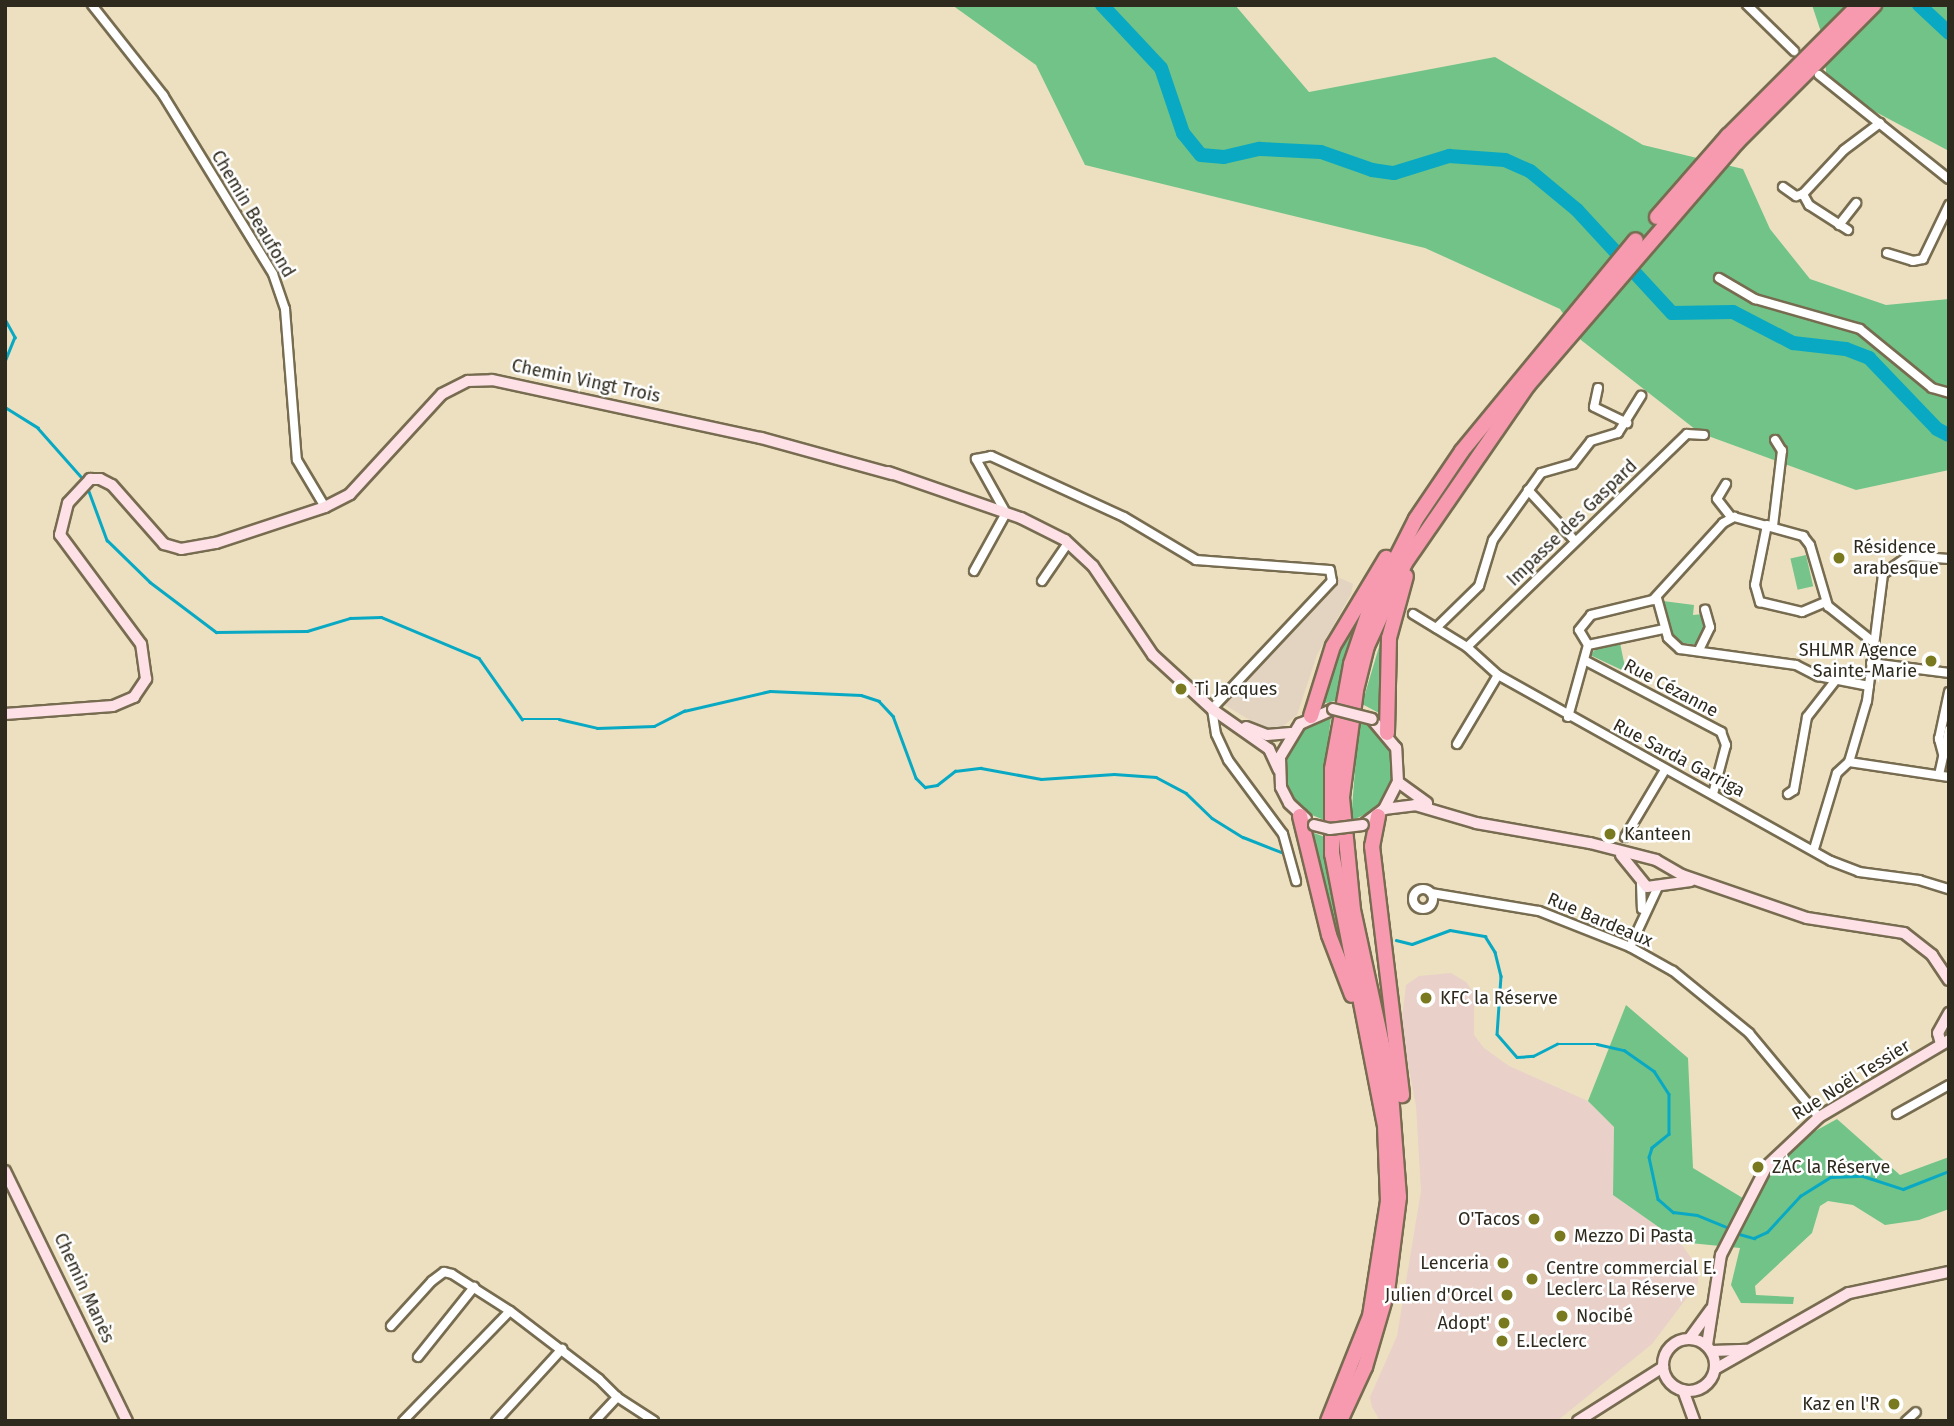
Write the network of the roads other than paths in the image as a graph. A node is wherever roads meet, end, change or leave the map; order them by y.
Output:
1 (92, 5) edge
2 (1746, 5) edge
3 (1859, 5) edge
4 (1874, 5) edge
5 (1835, 36) junction
6 (1794, 51) dead end
7 (1819, 75) dead end
8 (1880, 123) junction
9 (1949, 179) edge
10 (1783, 187) dead end
11 (1803, 194) junction
12 (1856, 203) dead end
13 (1949, 205) edge
14 (1839, 225) junction
15 (1848, 230) dead end
16 (1887, 253) dead end
17 (1718, 278) dead end
18 (1524, 382) junction
19 (1598, 388) dead end
20 (1949, 393) edge
21 (1640, 396) dead end
22 (1627, 423) junction
23 (1704, 435) dead end
24 (1775, 440) dead end
25 (1462, 452) junction
26 (1726, 484) dead end
27 (1528, 490) junction
28 (325, 507) junction
29 (1006, 513) junction
30 (1732, 518) junction
31 (1433, 521) junction
32 (1770, 525) junction
33 (1575, 541) junction
34 (1068, 543) junction
35 (1949, 559) edge
36 (974, 571) dead end
37 (1042, 581) dead end
38 (1657, 598) junction
39 (1825, 602) junction
40 (1705, 610) dead end
41 (1413, 614) dead end
42 (1436, 628) junction
43 (1664, 629) junction
44 (1872, 641) junction
45 (1588, 645) junction
46 (1467, 647) junction
47 (1699, 650) junction
48 (1586, 661) junction
49 (1871, 663) junction
50 (1949, 673) edge
51 (1498, 675) junction
52 (1835, 681) junction
53 (1869, 686) junction
54 (1949, 692) edge
55 (1212, 709) junction
56 (5, 714) edge
57 (1311, 716) junction
58 (1569, 716) junction
59 (1229, 721) junction
60 (1949, 730) edge
61 (1291, 733) junction
62 (1387, 733) junction
63 (1457, 744) dead end
64 (1943, 754) junction
65 (1849, 762) junction
66 (1279, 770) junction
67 (1665, 770) junction
68 (1944, 776) edge
69 (1398, 782) junction
70 (1713, 794) junction
71 (1788, 794) dead end
72 (1438, 810) junction
73 (1381, 812) junction
74 (1300, 816) junction
75 (1625, 837) dead end
76 (1814, 849) junction
77 (1619, 853) junction
78 (1649, 860) junction
79 (1662, 863) junction
80 (1640, 878) junction
81 (1296, 881) dead end
82 (1697, 881) junction
83 (1661, 885) junction
84 (1949, 889) edge
85 (1432, 893) dead end
86 (1640, 918) junction
87 (1630, 947) junction
88 (1949, 980) edge
89 (1949, 1013) edge
90 (1369, 1039) junction
91 (1945, 1042) edge
92 (1949, 1085) edge
93 (1897, 1114) dead end
94 (1819, 1117) junction
95 (1399, 1152) junction
96 (5, 1171) edge
97 (1949, 1272) edge
98 (474, 1287) junction
99 (1713, 1307) junction
100 (510, 1311) junction
101 (391, 1326) dead end
102 (1690, 1338) junction
103 (1710, 1348) junction
104 (562, 1349) junction
105 (1750, 1350) junction
106 (418, 1357) dead end
107 (1663, 1367) junction
108 (1715, 1369) junction
109 (1669, 1381) junction
110 (1631, 1390) junction
111 (1683, 1390) junction
112 (1698, 1390) junction
113 (617, 1397) junction
114 (1916, 1412) dead end
115 (127, 1421) edge
116 (403, 1421) edge
117 (496, 1421) edge
118 (595, 1421) edge
119 (654, 1421) edge
120 (1328, 1421) edge
121 (1340, 1421) edge
122 (1578, 1421) edge
123 (1695, 1421) edge
124 (1906, 1421) edge

1 - 28 street, Chemin Beaufond
2 - 6 street
3 - 5 highway
4 - 5 highway
5 - 18 highway
7 - 8 street
8 - 9 street
8 - 11 street
10 - 11 street
11 - 14 street
12 - 14 street
13 - 16 street
14 - 15 street
17 - 20 street
18 - 25 highway
18 - 31 highway
19 - 22 street
21 - 22 street
22 - 27 street
23 - 33 street, Impasse des Gaspard
24 - 32 street
25 - 57 highway
25 - 90 highway
26 - 30 street
27 - 33 street
27 - 42 street
28 - 29 main road, Chemin Vingt Trois
28 - 56 main road, Chemin Vingt Trois
29 - 34 main road, Chemin Vingt Trois
29 - 36 street
29 - 55 street
30 - 32 street
30 - 38 street
31 - 62 highway
31 - 95 highway
32 - 39 street
32 - 39 street
33 - 46 street, Impasse des Gaspard
34 - 37 street
34 - 55 main road, Chemin Vingt Trois
35 - 44 street
38 - 43 street
38 - 45 street
39 - 44 street
40 - 47 street
41 - 42 street, Rue Sarda Garriga
42 - 46 street, Rue Sarda Garriga
43 - 45 street
43 - 47 street
44 - 49 street
45 - 48 street
46 - 51 street, Rue Sarda Garriga
47 - 52 street
48 - 58 street
48 - 70 street, Rue Cézanne
49 - 50 street
49 - 53 street
51 - 58 street, Rue Sarda Garriga
51 - 63 street
52 - 53 street
52 - 71 street
53 - 65 street
54 - 64 street
55 - 59 main road, Chemin Vingt Trois
55 - 81 street
57 - 61 main road
57 - 62 main road, bridge
58 - 67 street, Rue Sarda Garriga
59 - 61 main road, Chemin Vingt Trois
59 - 66 main road, Chemin Vingt Trois
60 - 64 street
61 - 66 main road
62 - 69 main road
64 - 68 street
65 - 68 street
65 - 76 street
66 - 74 main road
67 - 70 street, Rue Sarda Garriga
67 - 75 street
69 - 72 main road
69 - 73 main road
70 - 76 street, Rue Sarda Garriga
72 - 73 main road
72 - 77 main road
73 - 74 main road, bridge
73 - 95 highway
74 - 90 highway
76 - 84 street, Rue Sarda Garriga
77 - 78 main road
77 - 80 main road
78 - 79 main road
78 - 80 main road
79 - 82 main road
79 - 83 main road
80 - 83 main road
80 - 86 street
82 - 83 main road
82 - 88 main road
83 - 86 street
85 - 87 street, Rue Bardeaux
86 - 87 street
87 - 94 street, Rue Bardeaux
89 - 91 main road
90 - 120 highway
91 - 94 main road, Rue Noël Tessier
92 - 93 street
94 - 99 main road, Rue Noël Tessier
95 - 121 highway
96 - 115 main road, Chemin Manès
97 - 105 main road
98 - 100 street
98 - 101 street
98 - 106 street
99 - 102 main road, Rue Noël Tessier
99 - 103 main road, Rue Noël Tessier
100 - 104 street
100 - 116 street
102 - 103 main road
102 - 107 main road
103 - 105 main road
103 - 108 main road
104 - 113 street
104 - 117 street
105 - 108 main road
107 - 109 main road
107 - 110 main road
108 - 112 main road
109 - 110 main road
109 - 111 main road
110 - 122 main road
111 - 112 main road
111 - 123 main road
112 - 123 main road
113 - 118 street
113 - 119 street
114 - 124 street

